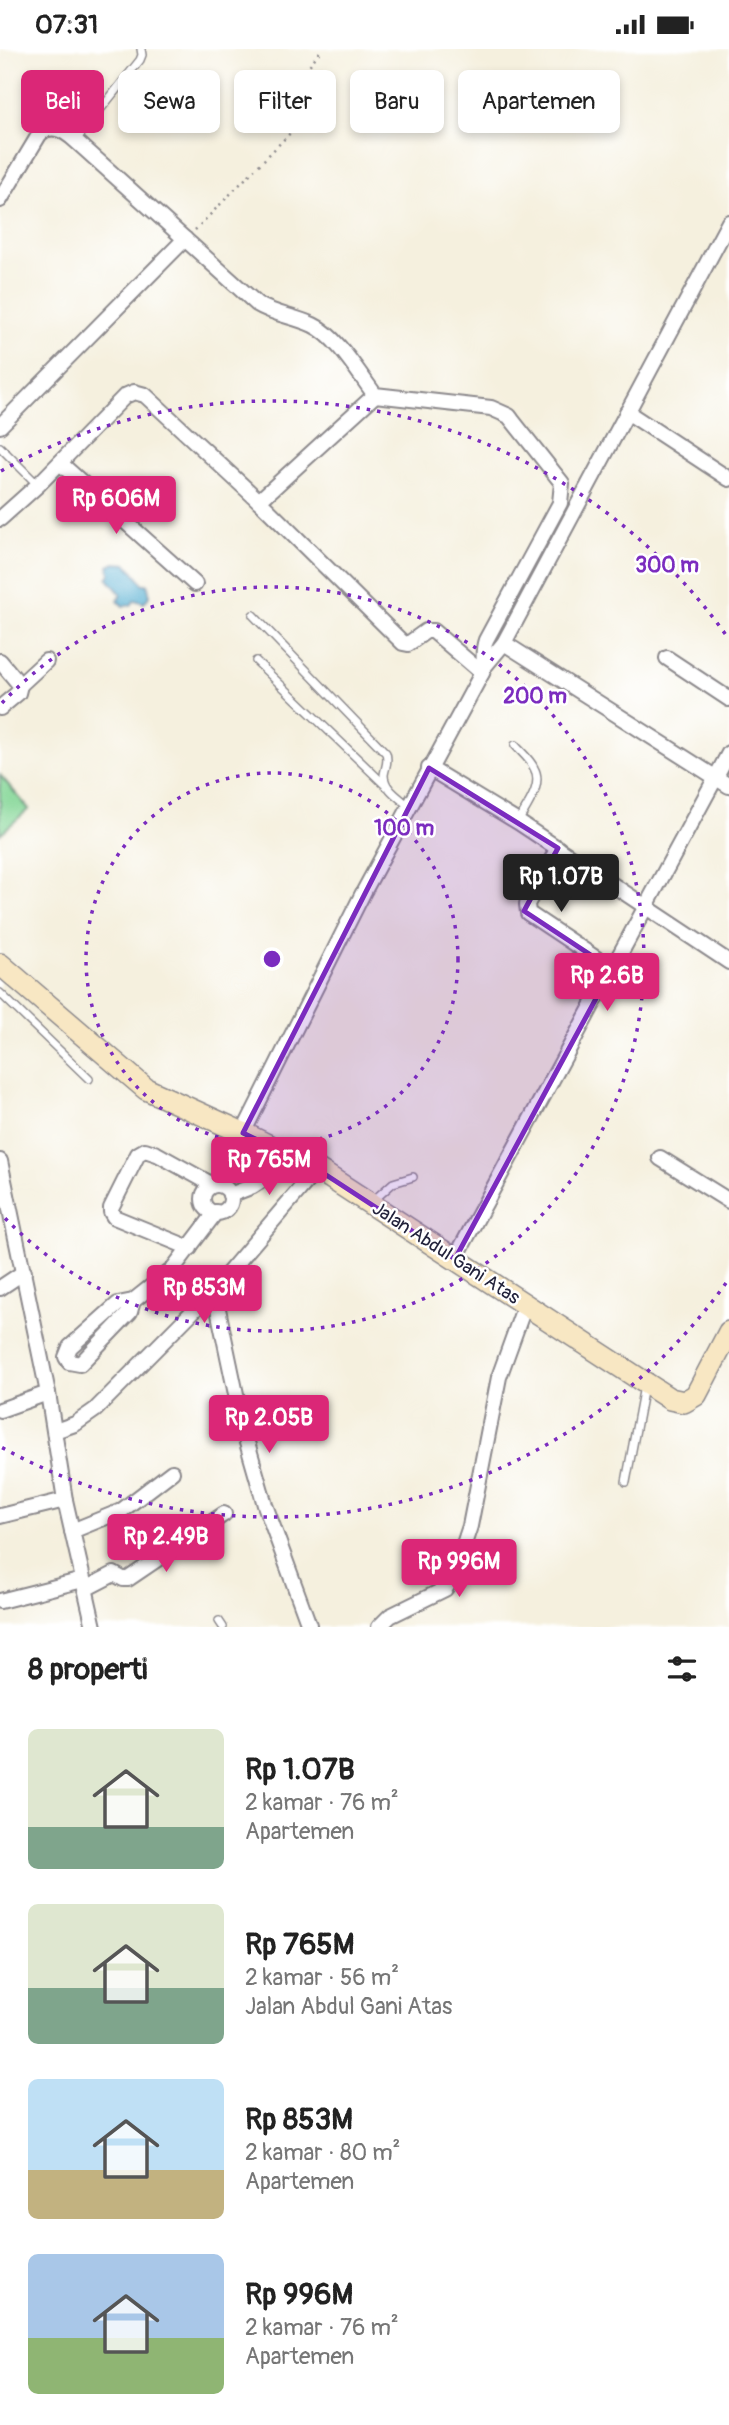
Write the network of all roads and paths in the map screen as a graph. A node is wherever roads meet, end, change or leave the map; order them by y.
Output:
1 (141, 49) edge
2 (323, 49) edge
3 (76, 141) junction
4 (0, 200) edge
5 (729, 222) edge
6 (185, 239) junction
7 (375, 395) junction
8 (627, 412) junction
9 (0, 426) edge
10 (0, 447) edge
11 (60, 463) junction
12 (729, 479) edge
13 (38, 485) junction
14 (258, 501) junction
15 (0, 519) edge
16 (194, 584) dead end
17 (253, 615) dead end
18 (504, 643) junction
19 (667, 658) dead end
20 (0, 661) edge
21 (46, 661) dead end
22 (256, 661) dead end
23 (483, 670) junction
24 (20, 685) junction
25 (729, 699) edge
26 (0, 708) edge
27 (515, 745) dead end
28 (729, 753) edge
29 (429, 768) junction
30 (716, 778) junction
31 (729, 786) edge
32 (389, 789) junction
33 (409, 806) junction
34 (518, 822) junction
35 (558, 848) junction
36 (645, 907) junction
37 (729, 962) edge
38 (0, 964) edge
39 (612, 968) junction
40 (0, 993) edge
41 (89, 1079) dead end
42 (243, 1133) junction
43 (660, 1158) dead end
44 (0, 1161) edge
45 (313, 1175) junction
46 (413, 1177) dead end
47 (2, 1181) edge
48 (213, 1185) junction
49 (230, 1195) junction
50 (729, 1201) edge
51 (371, 1204) junction
52 (216, 1212) junction
53 (190, 1248) junction
54 (455, 1259) junction
55 (24, 1272) junction
56 (0, 1288) edge
57 (214, 1290) junction
58 (133, 1301) junction
59 (525, 1305) junction
60 (729, 1332) edge
61 (645, 1383) junction
62 (48, 1393) junction
63 (0, 1410) edge
64 (55, 1431) junction
65 (172, 1472) dead end
66 (626, 1482) dead end
67 (65, 1500) junction
68 (224, 1514) dead end
69 (0, 1516) edge
70 (72, 1531) junction
71 (84, 1585) junction
72 (0, 1601) edge
73 (309, 1625) dead end
74 (94, 1627) edge
75 (379, 1627) edge

1 - 3 lane
2 - 6 path
3 - 4 street
3 - 6 street
5 - 8 street
6 - 7 street
6 - 9 street
7 - 14 street
7 - 23 street
8 - 12 street
8 - 18 street
10 - 13 lane
11 - 13 street
11 - 14 street
11 - 16 street
13 - 15 street
14 - 23 street
17 - 32 lane
18 - 23 street
18 - 30 street
19 - 25 street
20 - 24 street
21 - 24 street
22 - 32 lane
23 - 29 street
24 - 26 street
27 - 34 lane
28 - 30 street
29 - 33 street
29 - 34 street
30 - 31 street
30 - 36 street
32 - 33 lane
33 - 42 street
34 - 35 street
35 - 36 street
35 - 39 street
36 - 37 street
36 - 39 street
38 - 42 street, Jalan Abdul Gani Atas
39 - 54 street
40 - 41 lane
42 - 45 street, Jalan Abdul Gani Atas
43 - 50 street
44 - 47 street
45 - 49 street
45 - 51 street, Jalan Abdul Gani Atas
45 - 57 street
46 - 51 lane
47 - 55 street
48 - 49 street
48 - 52 street
48 - 53 street
49 - 52 street
51 - 54 street, Jalan Abdul Gani Atas
52 - 53 street
53 - 58 street
54 - 59 street, Jalan Abdul Gani Atas
55 - 56 street
55 - 62 street
57 - 64 street
57 - 73 street
58 - 58 street
59 - 61 street, Jalan Abdul Gani Atas
59 - 75 street
60 - 61 street, Jalan Abdul Gani Atas
61 - 66 lane
62 - 63 street
62 - 64 street
64 - 67 street
65 - 70 street
67 - 69 street
67 - 70 street
68 - 71 street
70 - 71 street
71 - 72 street
71 - 74 street

